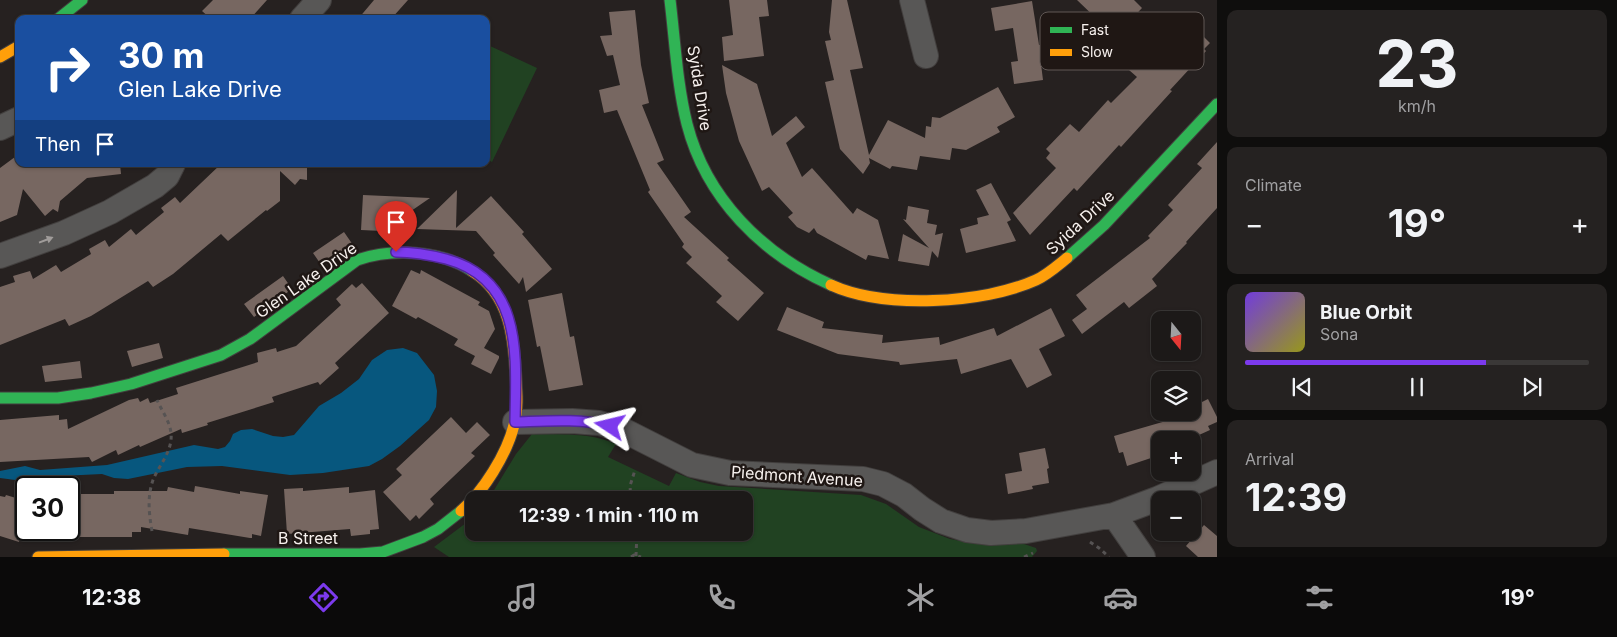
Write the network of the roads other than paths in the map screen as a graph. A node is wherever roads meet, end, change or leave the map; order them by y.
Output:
1 (82, 0) edge
2 (319, 0) edge
3 (670, 0) edge
4 (912, 0) edge
5 (63, 15) edge
6 (306, 15) edge
7 (15, 48) edge
8 (926, 56) dead end
9 (0, 57) edge
10 (1217, 104) edge
11 (15, 121) edge
12 (0, 128) edge
13 (172, 167) edge
14 (0, 256) edge
15 (0, 398) edge
16 (515, 422) junction
17 (1217, 472) edge
18 (1114, 515) junction
19 (38, 557) edge
20 (1143, 557) edge

1 - 5 street
2 - 6 street
3 - 10 street, Syida Drive
4 - 8 street
7 - 9 street
11 - 12 street
14 -> 13 street
15 - 16 street, Glen Lake Drive
16 - 18 street, Piedmont Avenue
16 - 19 street, B Street
17 - 18 street, Piedmont Avenue
18 - 20 street

